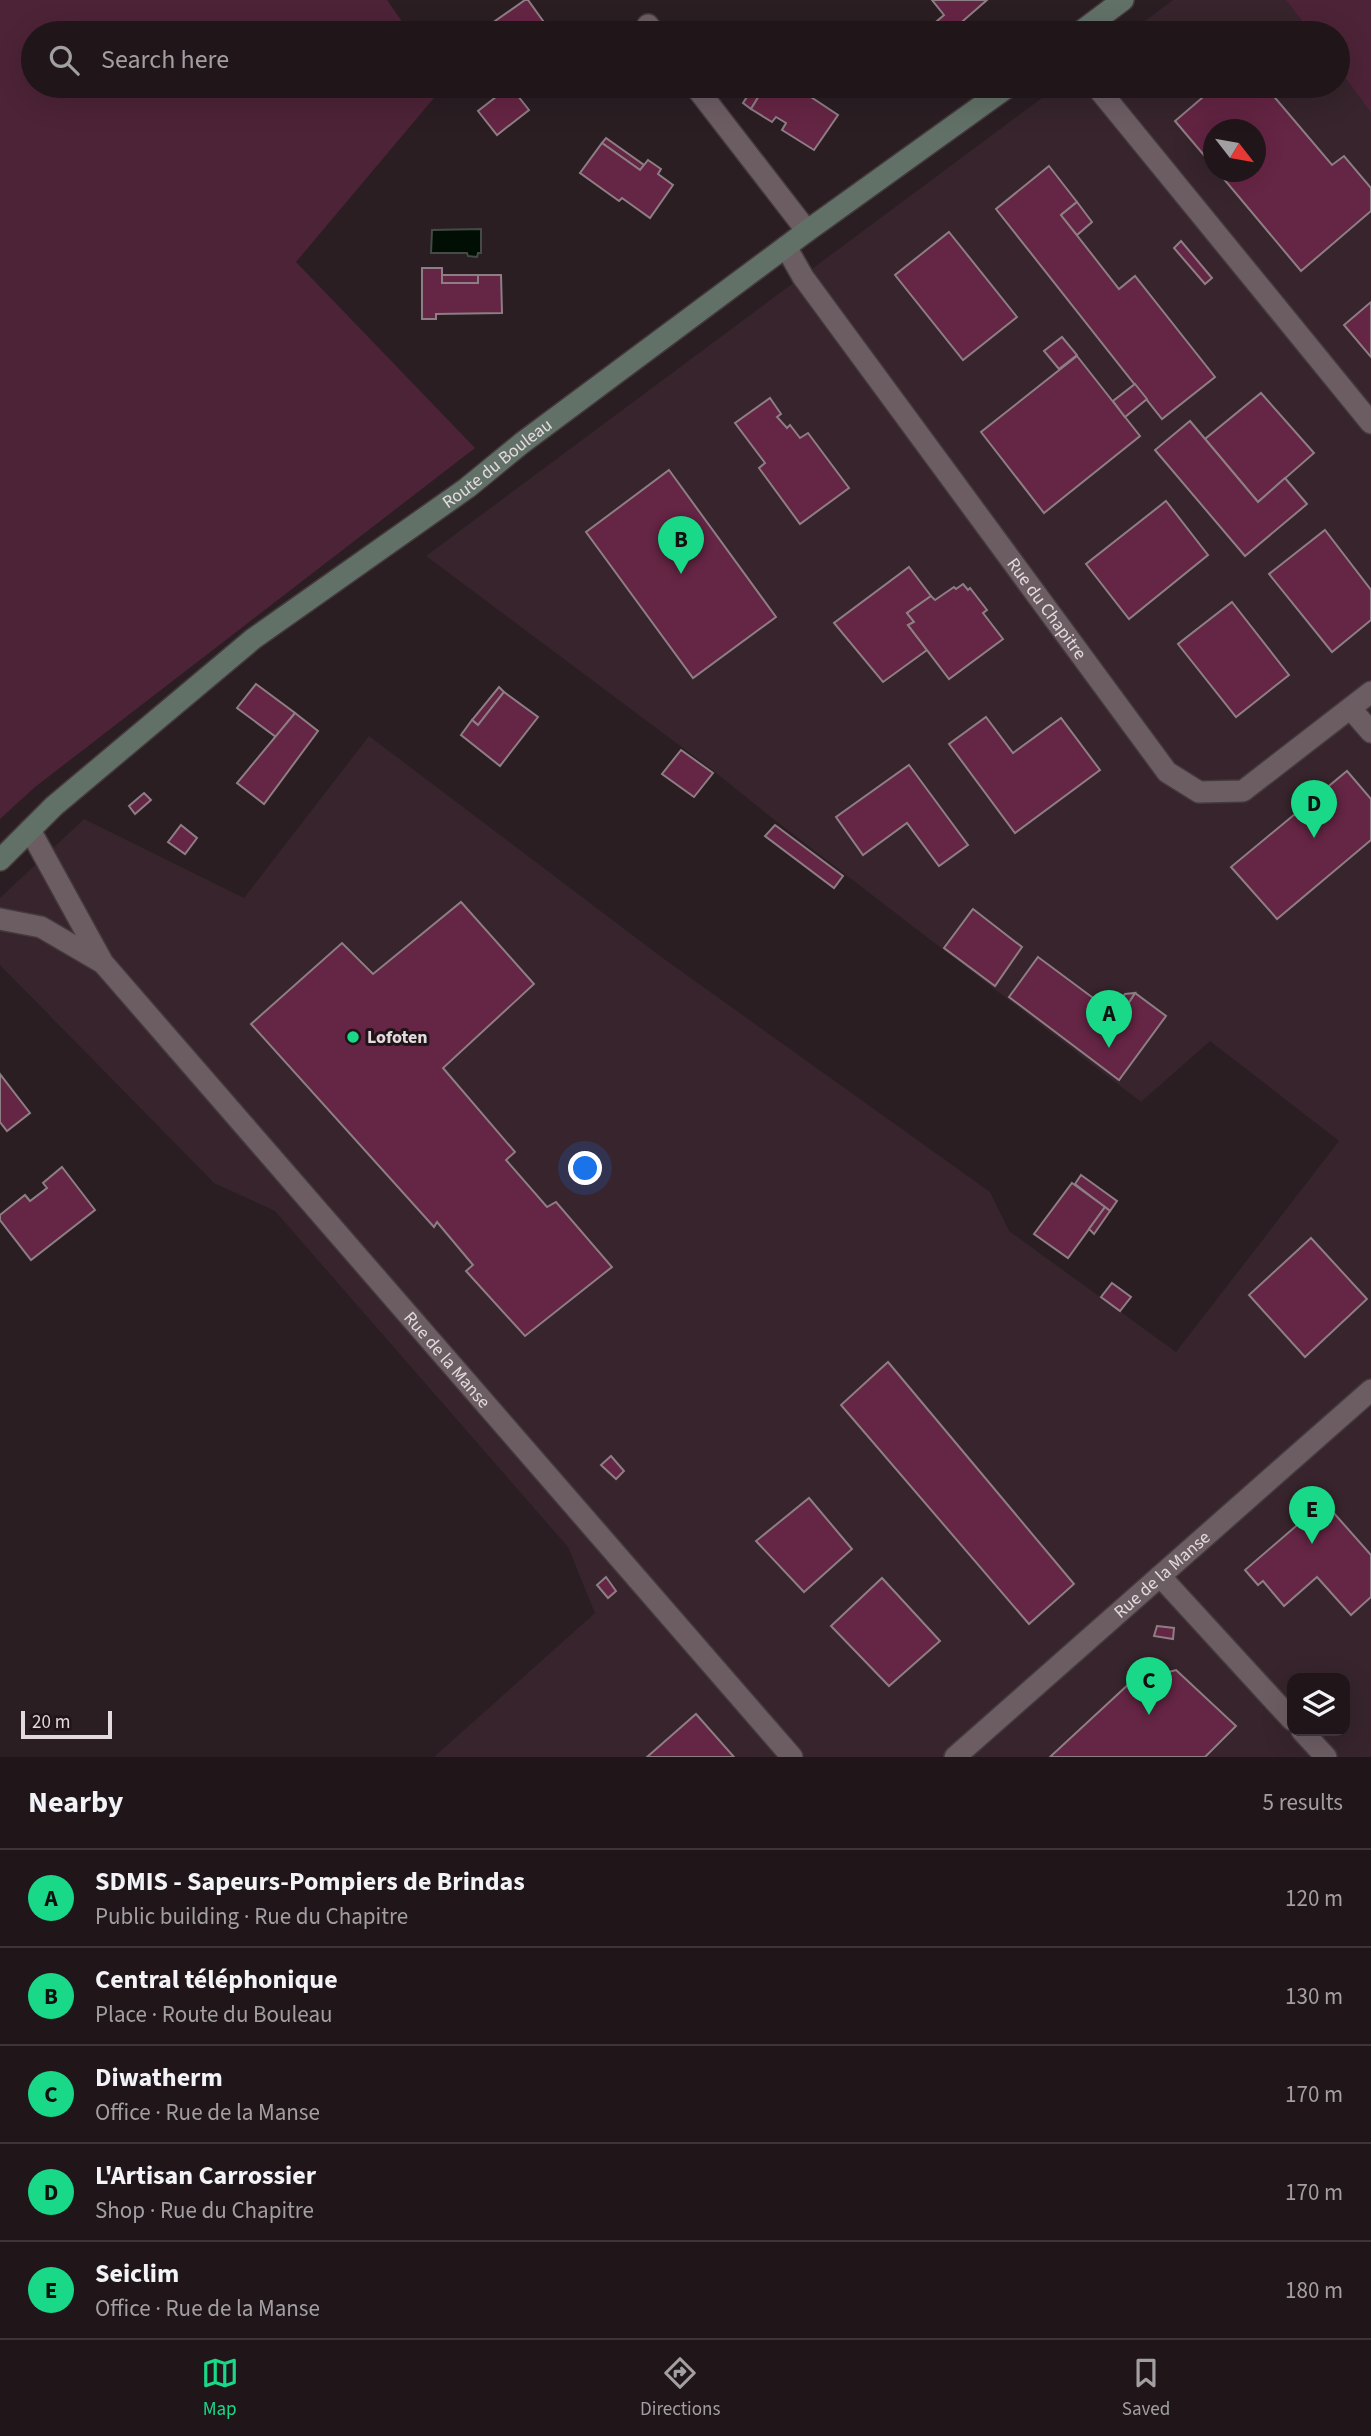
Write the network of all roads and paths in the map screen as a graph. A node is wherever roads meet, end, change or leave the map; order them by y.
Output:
1 (1111, 3) edge
2 (1092, 21) edge
3 (704, 98) edge
4 (992, 98) edge
5 (1106, 98) edge
6 (807, 231) junction
7 (786, 247) junction
8 (1371, 423) edge
9 (1371, 692) edge
10 (1350, 709) junction
11 (1371, 732) edge
12 (30, 830) junction
13 (0, 860) edge
14 (0, 919) edge
15 (103, 963) junction
16 (1371, 1390) edge
17 (1160, 1576) junction
18 (1287, 1715) edge
19 (1307, 1736) edge
20 (792, 1757) edge
21 (955, 1757) edge
22 (1326, 1757) edge

1 - 2 main road
3 - 6 street
4 - 6 main road, Route du Bouleau
5 - 8 street
6 - 7 main road, Route du Bouleau
7 - 10 street, Rue du Chapitre
7 - 12 main road, Route du Bouleau
9 - 10 street, Rue du Chapitre
10 - 11 street
12 - 13 main road, Route du Bouleau
12 - 15 street
14 - 15 street
15 - 20 street, Rue de la Manse
16 - 17 street, Rue de la Manse
17 - 18 street
17 - 21 street, Rue de la Manse
19 - 22 street

